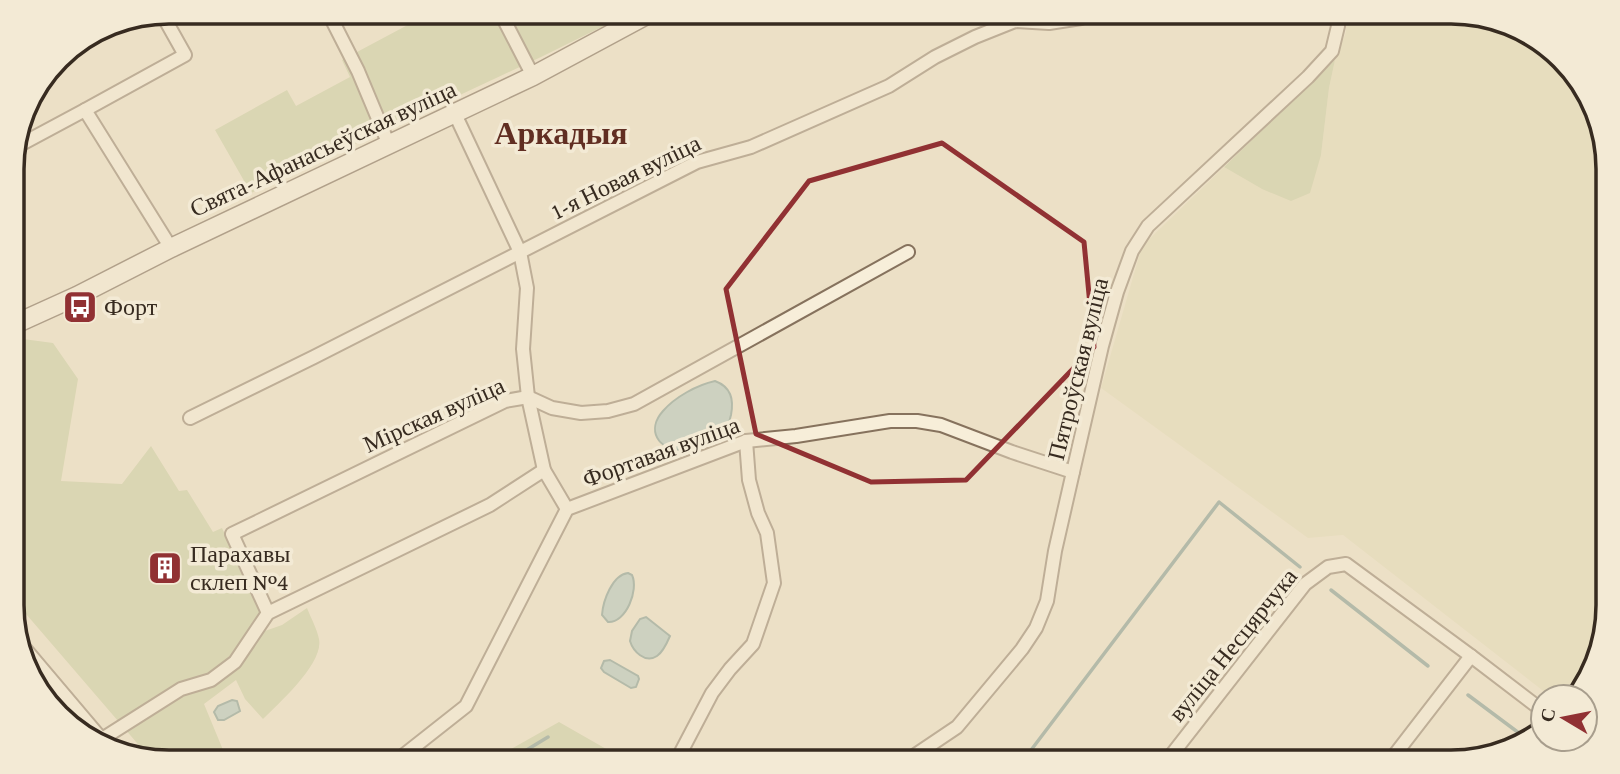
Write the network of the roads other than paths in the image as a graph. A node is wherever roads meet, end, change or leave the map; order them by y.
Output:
1 (1007, 24) edge
2 (1338, 24) edge
3 (168, 25) edge
4 (335, 25) edge
5 (507, 25) edge
6 (629, 25) edge
7 (533, 76) junction
8 (85, 110) junction
9 (455, 114) junction
10 (28, 141) edge
11 (389, 145) junction
12 (171, 248) junction
13 (520, 252) junction
14 (908, 252) dead end
15 (25, 320) edge
16 (528, 397) junction
17 (190, 418) dead end
18 (746, 441) junction
19 (544, 470) junction
20 (1073, 472) junction
21 (567, 509) junction
22 (268, 613) junction
23 (1471, 656) junction
24 (38, 664) edge
25 (1529, 700) edge
26 (91, 726) edge
27 (113, 737) edge
28 (924, 749) edge
29 (1175, 749) edge
30 (1399, 749) edge
31 (410, 750) edge
32 (682, 750) edge

1 - 13 street, 1-я Новая вуліца
2 - 20 street, Пятроўская вуліца
3 - 8 street
4 - 11 street
5 - 7 street
6 - 7 street, Свята-Афанасьеўская вуліца
7 - 9 street, Свята-Афанасьеўская вуліца
8 - 10 street
8 - 12 street
9 - 11 street, Свята-Афанасьеўская вуліца
9 - 13 street
11 - 12 street, Свята-Афанасьеўская вуліца
12 - 15 street, Свята-Афанасьеўская вуліца
13 - 16 street
13 - 17 street, 1-я Новая вуліца
14 - 16 street, Мірская вуліца
16 - 19 street
16 - 22 street, Мірская вуліца
18 - 20 street, Фортавая вуліца
18 - 21 street, Фортавая вуліца
18 - 32 street
19 - 21 street
19 - 22 street, Фортавая вуліца
20 - 28 street, Пятроўская вуліца
21 - 31 street, Фортавая вуліца
22 - 27 street
23 - 25 street, вуліца Несцярчука
23 - 29 street, вуліца Несцярчука
23 - 30 street
24 - 26 street

